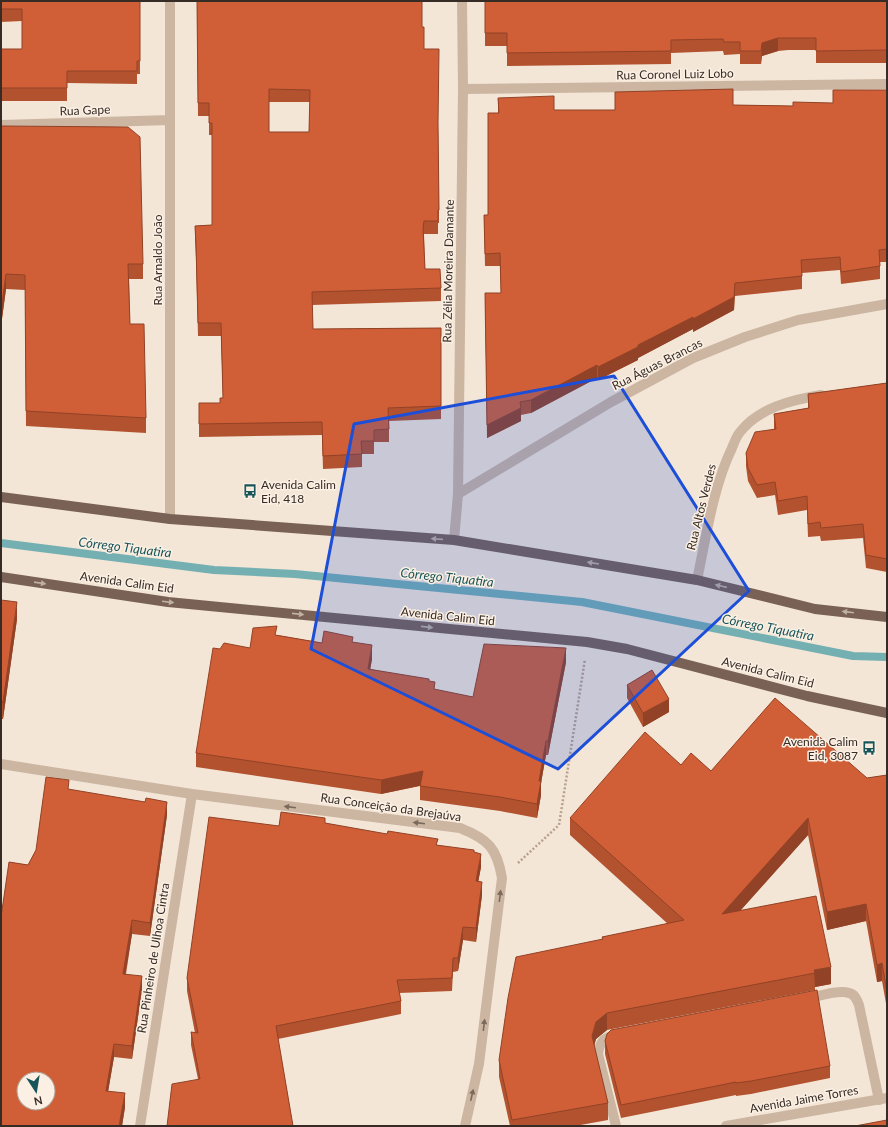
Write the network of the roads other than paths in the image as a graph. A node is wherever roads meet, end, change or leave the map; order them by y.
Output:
1 (170, 1) edge
2 (462, 1) edge
3 (887, 84) edge
4 (463, 89) junction
5 (170, 120) junction
6 (1, 125) edge
7 (887, 304) edge
8 (834, 393) edge
9 (458, 494) junction
10 (1, 497) edge
11 (170, 519) junction
12 (454, 540) junction
13 (1, 577) edge
14 (697, 580) junction
15 (887, 617) edge
16 (887, 713) edge
17 (1, 764) edge
18 (192, 794) junction
19 (795, 1001) edge
20 (626, 1033) edge
21 (883, 1099) edge
22 (140, 1126) edge
23 (465, 1126) edge
24 (616, 1126) edge
25 (726, 1126) edge

1 - 5 street, Rua Arnaldo João
2 - 4 street, Rua Zélia Moreira Damante
3 - 4 street, Rua Coronel Luiz Lobo
4 - 9 street, Rua Zélia Moreira Damante
5 - 6 street, Rua Gape
5 - 11 street, Rua Arnaldo João
7 - 9 street, Rua Águas Brancas
8 - 14 street, Rua Altos Verdes
9 - 12 street, Rua Zélia Moreira Damante
10 - 11 main road
12 -> 11 main road
14 -> 12 main road
13 -> 16 main road, Avenida Calim Eid
15 -> 14 main road
17 - 18 street, Rua Conceição da Brejaúva
18 - 22 street, Rua Pinheiro de Ulhoa Cintra
23 -> 18 street, Rua Conceição da Brejaúva
19 - 21 street
20 - 24 street
21 - 25 street, Avenida Jaime Torres

